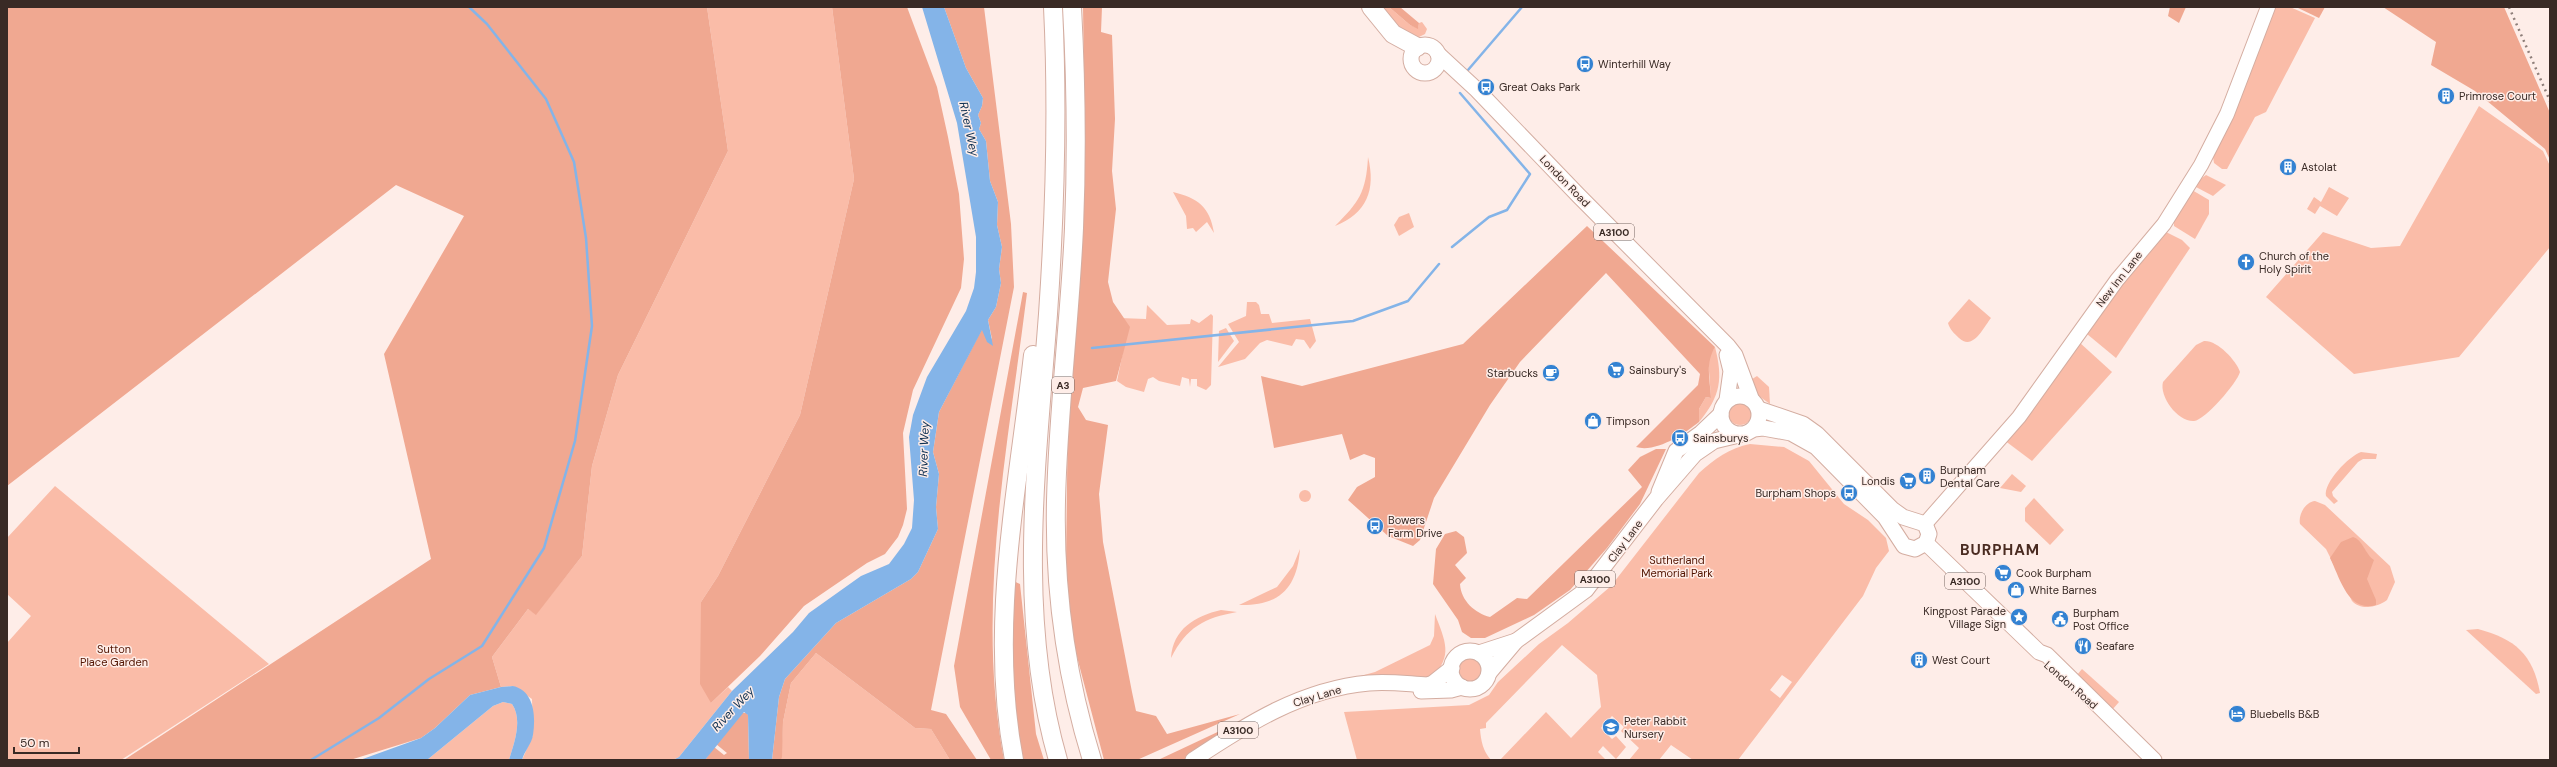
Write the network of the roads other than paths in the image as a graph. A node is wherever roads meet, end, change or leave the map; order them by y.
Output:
1 (1053, 7) edge
2 (1072, 7) edge
3 (1372, 7) edge
4 (2268, 7) edge
5 (1417, 48) junction
6 (1438, 54) junction
7 (1435, 70) junction
8 (1461, 75) junction
9 (1054, 174) junction
10 (1719, 338) junction
11 (1728, 400) junction
12 (1755, 404) junction
13 (1721, 414) junction
14 (1754, 429) junction
15 (1739, 435) junction
16 (1656, 499) junction
17 (1918, 522) junction
18 (1900, 539) junction
19 (1926, 543) junction
20 (1516, 641) junction
21 (1479, 653) junction
22 (1452, 668) junction
23 (1489, 673) junction
24 (1462, 687) junction
25 (1014, 760) edge
26 (1058, 760) edge
27 (1092, 760) edge
28 (1193, 760) edge
29 (1204, 760) edge
30 (2154, 760) edge

1 - 9 highway, A3
2 - 27 highway, A3
3 - 5 highway
4 - 17 main road, New Inn Lane
5 - 6 main road
5 - 7 main road
6 - 7 main road
6 - 8 main road, London Road / A3100
7 - 8 main road
8 - 10 main road, London Road / A3100
9 - 25 highway
9 - 26 highway, A3
10 - 11 main road, London Road
10 - 12 main road, London Road
11 - 12 main road
11 - 13 main road, London Road
12 - 14 main road
12 - 17 main road
13 - 15 main road
13 - 16 main road, Clay Lane / A3100
14 - 15 main road
14 - 18 main road
15 - 16 main road, Clay Lane / A3100
16 - 20 main road, Clay Lane / A3100
17 - 18 main road
17 - 19 main road
18 - 19 main road
19 - 30 main road, London Road / A3100
20 - 21 main road, Clay Lane / A3100
20 - 23 main road, Clay Lane / A3100
21 - 22 main road, Clay Lane / A3100
21 - 23 main road
22 - 24 main road
22 - 28 main road, Clay Lane / A3100
23 - 24 main road, Clay Lane / A3100
24 - 29 main road, Clay Lane / A3100

